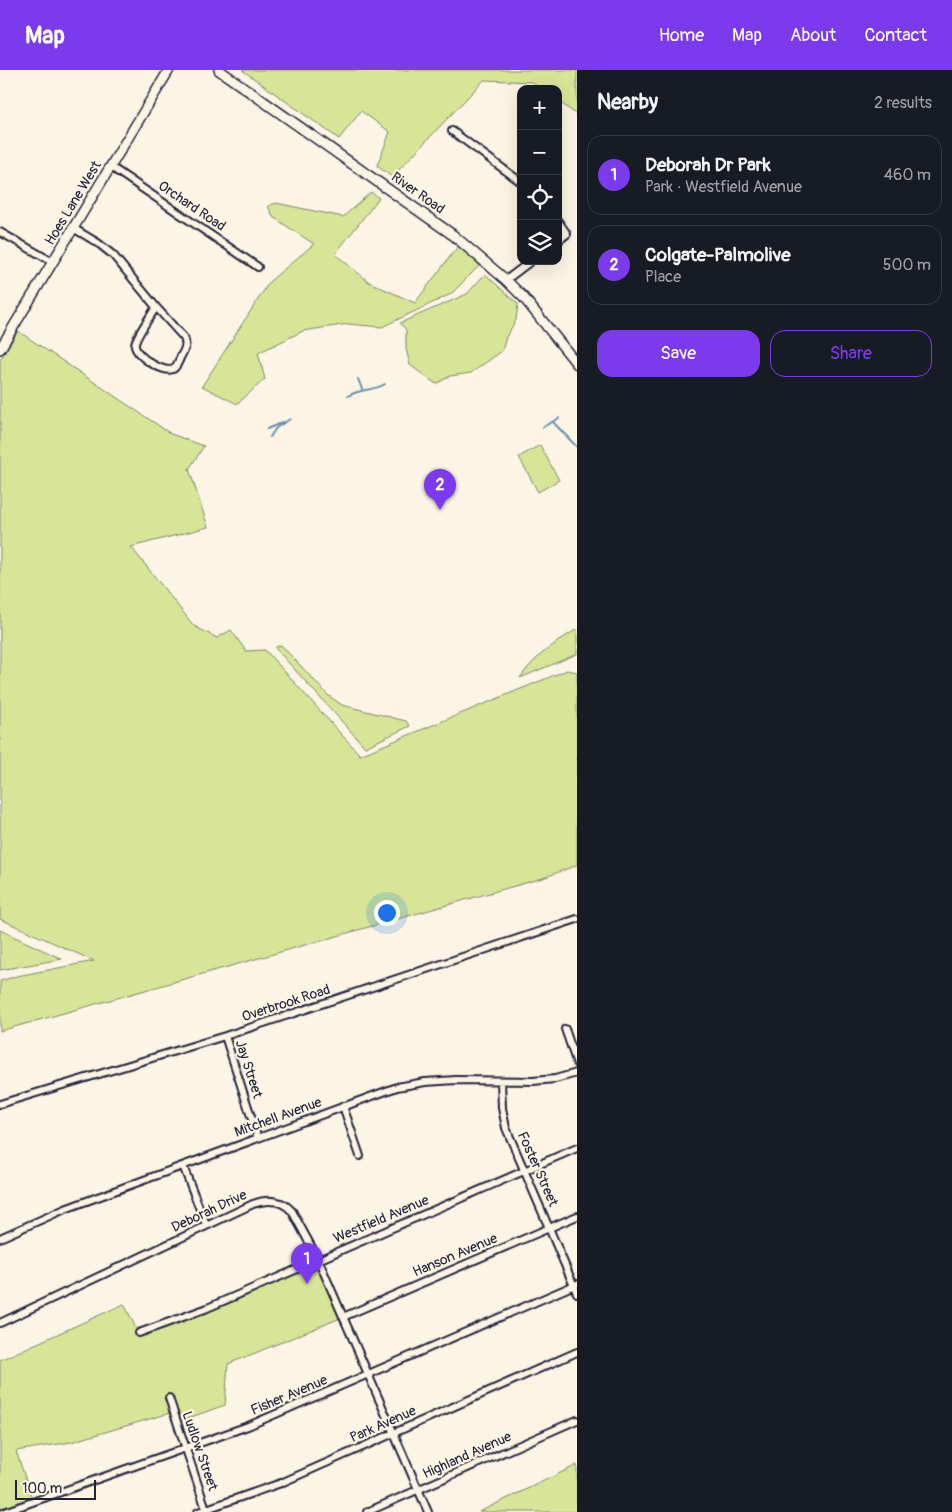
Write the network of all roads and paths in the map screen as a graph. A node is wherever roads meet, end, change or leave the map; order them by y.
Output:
1 (168, 70) edge
2 (219, 70) edge
3 (452, 131) dead end
4 (111, 167) junction
5 (517, 179) edge
6 (562, 227) edge
7 (73, 228) junction
8 (0, 232) edge
9 (562, 238) edge
10 (53, 262) junction
11 (526, 265) edge
12 (258, 267) dead end
13 (506, 280) junction
14 (156, 307) junction
15 (0, 349) edge
16 (577, 364) edge
17 (577, 919) edge
18 (565, 1029) dead end
19 (226, 1036) junction
20 (577, 1064) edge
21 (577, 1073) edge
22 (501, 1080) junction
23 (0, 1104) edge
24 (343, 1106) junction
25 (258, 1138) junction
26 (577, 1148) edge
27 (360, 1156) dead end
28 (183, 1166) junction
29 (525, 1170) junction
30 (577, 1216) edge
31 (206, 1225) junction
32 (550, 1228) junction
33 (0, 1238) edge
34 (318, 1259) junction
35 (575, 1285) edge
36 (577, 1293) edge
37 (343, 1317) junction
38 (0, 1323) edge
39 (139, 1333) dead end
40 (577, 1352) edge
41 (368, 1374) junction
42 (169, 1398) dead end
43 (577, 1420) edge
44 (394, 1433) junction
45 (185, 1448) junction
46 (419, 1490) junction
47 (207, 1510) edge
48 (4, 1512) edge
49 (198, 1512) edge
50 (367, 1512) edge
51 (428, 1512) edge

1 - 4 main road, Hoes Lane West
2 - 13 main road, River Road
3 - 5 street
4 - 7 main road, Hoes Lane West
4 - 12 street, Orchard Road
6 - 9 street
7 - 10 main road, Hoes Lane West
7 - 14 street
8 - 10 street
10 - 15 main road, Hoes Lane West
11 - 13 street
13 - 16 main road, River Road
14 - 14 street
17 - 19 street, Overbrook Road
18 - 20 street
19 - 23 street, Overbrook Road
19 - 25 street, Jay Street
21 - 22 street, Mitchell Avenue
22 - 24 street, Mitchell Avenue
22 - 29 street, Foster Street
24 - 25 street, Mitchell Avenue
24 - 27 street
25 - 28 street, Mitchell Avenue
26 - 29 street, Westfield Avenue
28 - 31 street
28 - 33 street, Mitchell Avenue
29 - 32 street, Foster Street
29 - 34 street, Westfield Avenue
30 - 32 street, Hanson Avenue
31 - 34 street, Deborah Drive
31 - 38 street, Deborah Drive
32 - 35 street, Foster Street
32 - 37 street, Hanson Avenue
34 - 37 street, Deborah Drive
34 - 39 street, Westfield Avenue
35 - 36 street, Foster Street
35 - 41 street, Fisher Avenue
37 - 41 street, Deborah Drive
40 - 44 street, Park Avenue
41 - 44 street, Deborah Drive
41 - 45 street, Fisher Avenue
42 - 45 street, Ludlow Street
43 - 46 street, Highland Avenue
44 - 46 street, Deborah Drive
44 - 47 street, Park Avenue
45 - 47 street, Ludlow Street
45 - 48 street, Fisher Avenue
46 - 50 street, Highland Avenue
46 - 51 street, Deborah Drive
47 - 49 street, Park Avenue

